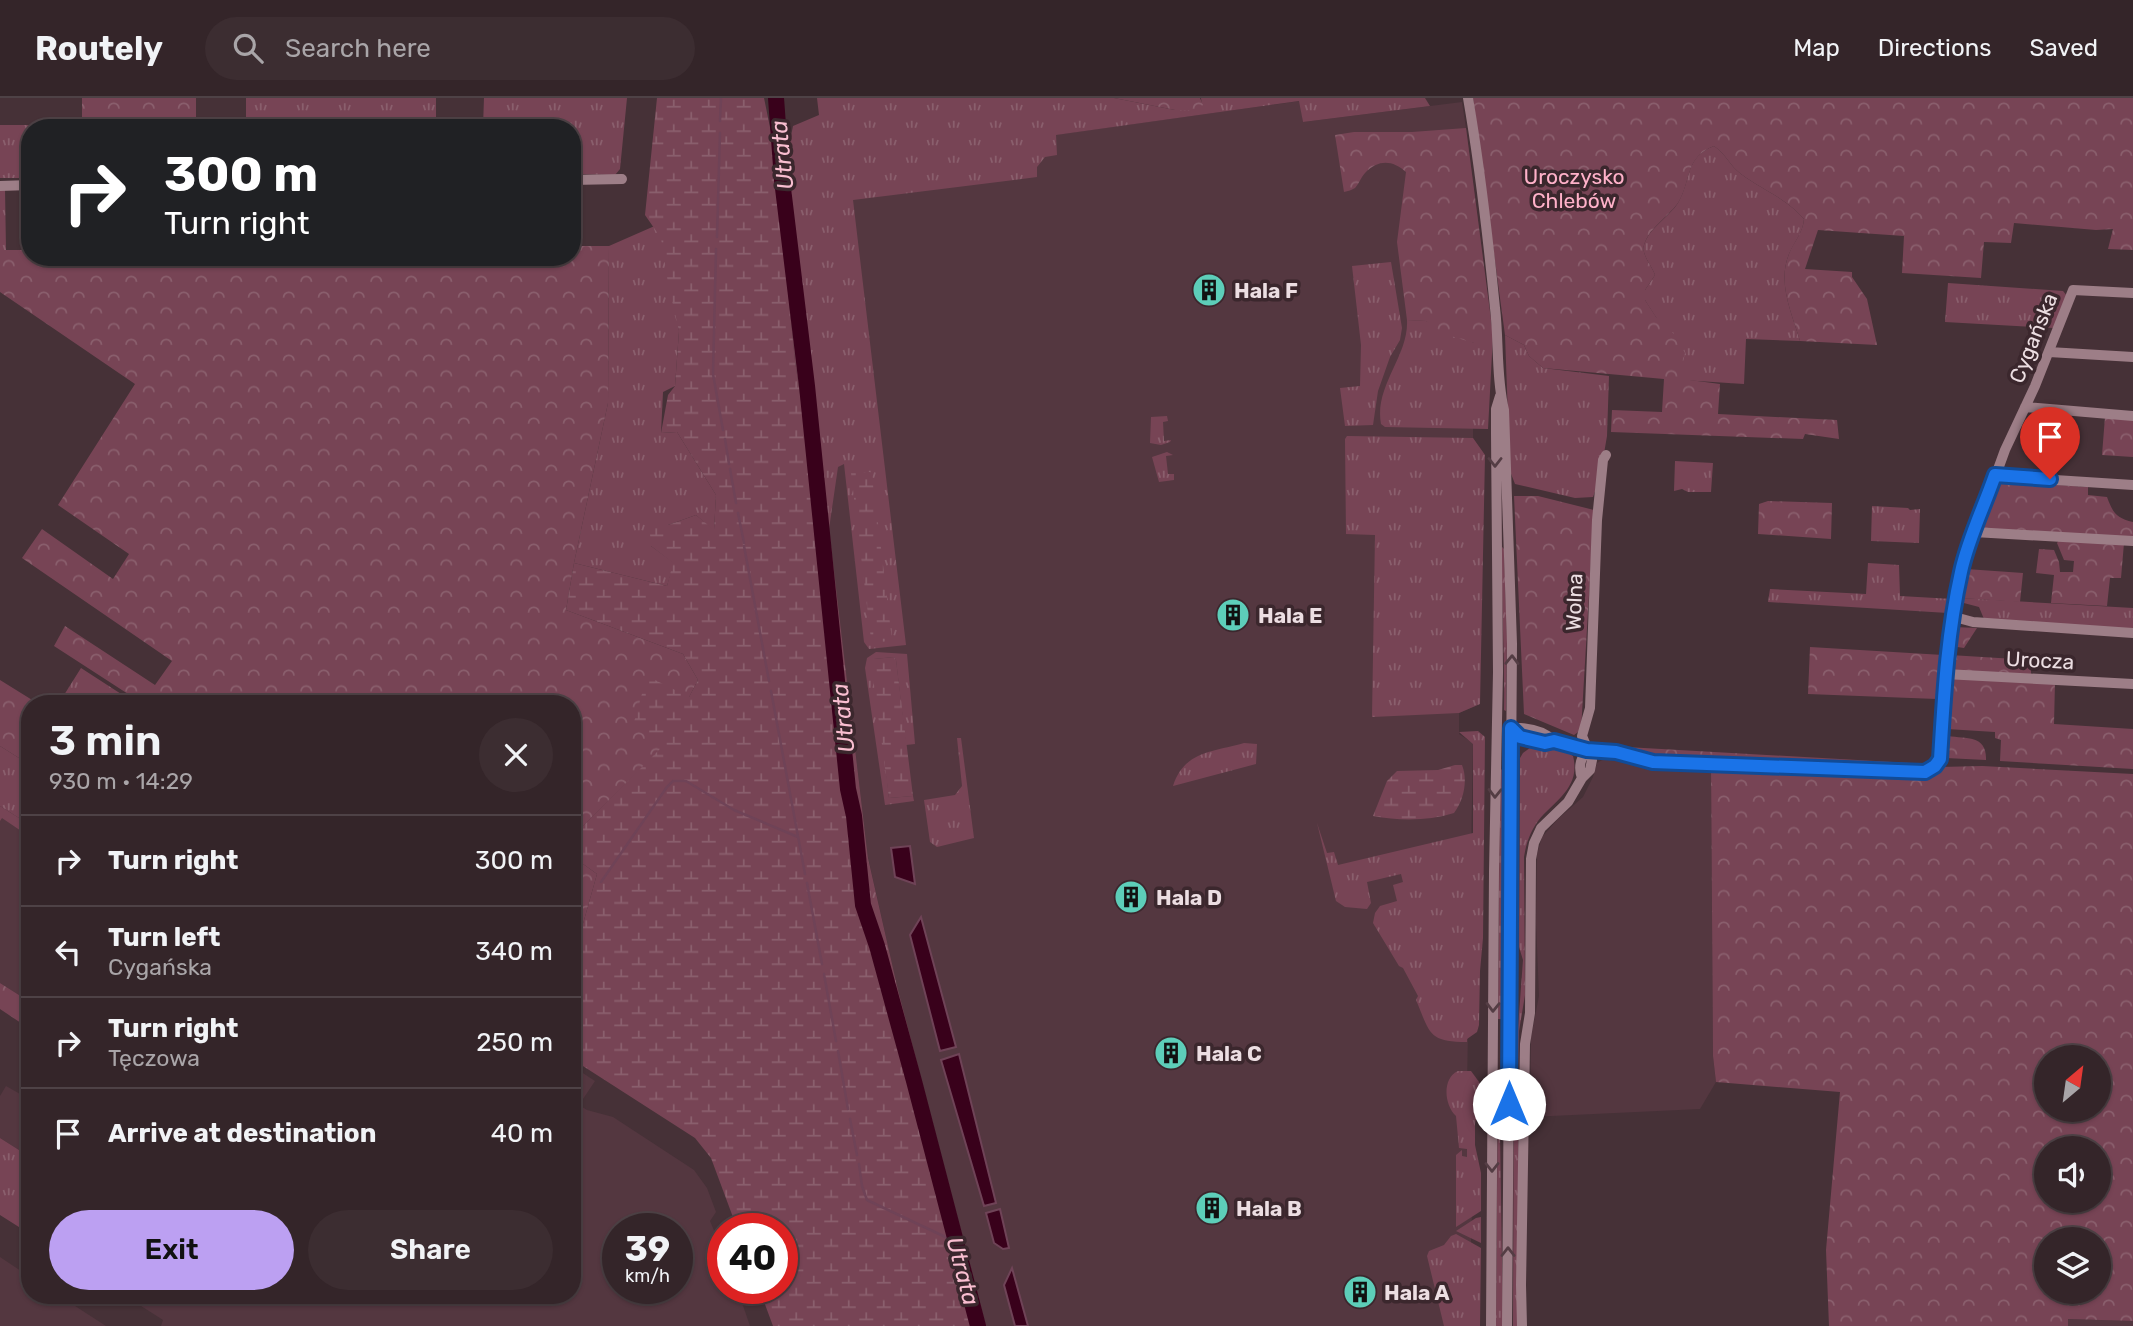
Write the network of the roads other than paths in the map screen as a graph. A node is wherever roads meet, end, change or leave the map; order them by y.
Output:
1 (1468, 98) edge
2 (622, 179) dead end
3 (581, 180) edge
4 (21, 185) edge
5 (0, 186) edge
6 (2133, 293) edge
7 (2049, 352) junction
8 (2133, 357) edge
9 (1500, 394) junction
10 (2025, 407) junction
11 (2133, 416) edge
12 (1606, 455) dead end
13 (1995, 475) junction
14 (2133, 485) edge
15 (1975, 532) junction
16 (2133, 541) edge
17 (1951, 615) junction
18 (2133, 633) edge
19 (1945, 674) junction
20 (2133, 684) edge
21 (1496, 725) junction
22 (1511, 728) junction
23 (1587, 750) junction
24 (1492, 1326) edge
25 (1507, 1326) edge
26 (1522, 1326) edge

1 - 9 street
2 - 3 street
4 - 5 street
6 - 7 street, Cygańska
7 - 8 street
7 - 10 street, Cygańska
9 -> 21 street
22 -> 9 street
10 - 11 street
10 - 13 street, Cygańska
12 - 23 street, Wolna
13 - 14 street
13 - 15 street, Cygańska
15 - 16 street
15 - 17 street, Cygańska
17 - 18 street
17 - 19 street, Cygańska
19 - 20 street, Urocza
19 - 23 street, Cygańska
21 - 22 street
21 -> 24 street
22 - 23 street
25 -> 22 street
23 - 26 street, Wolna

